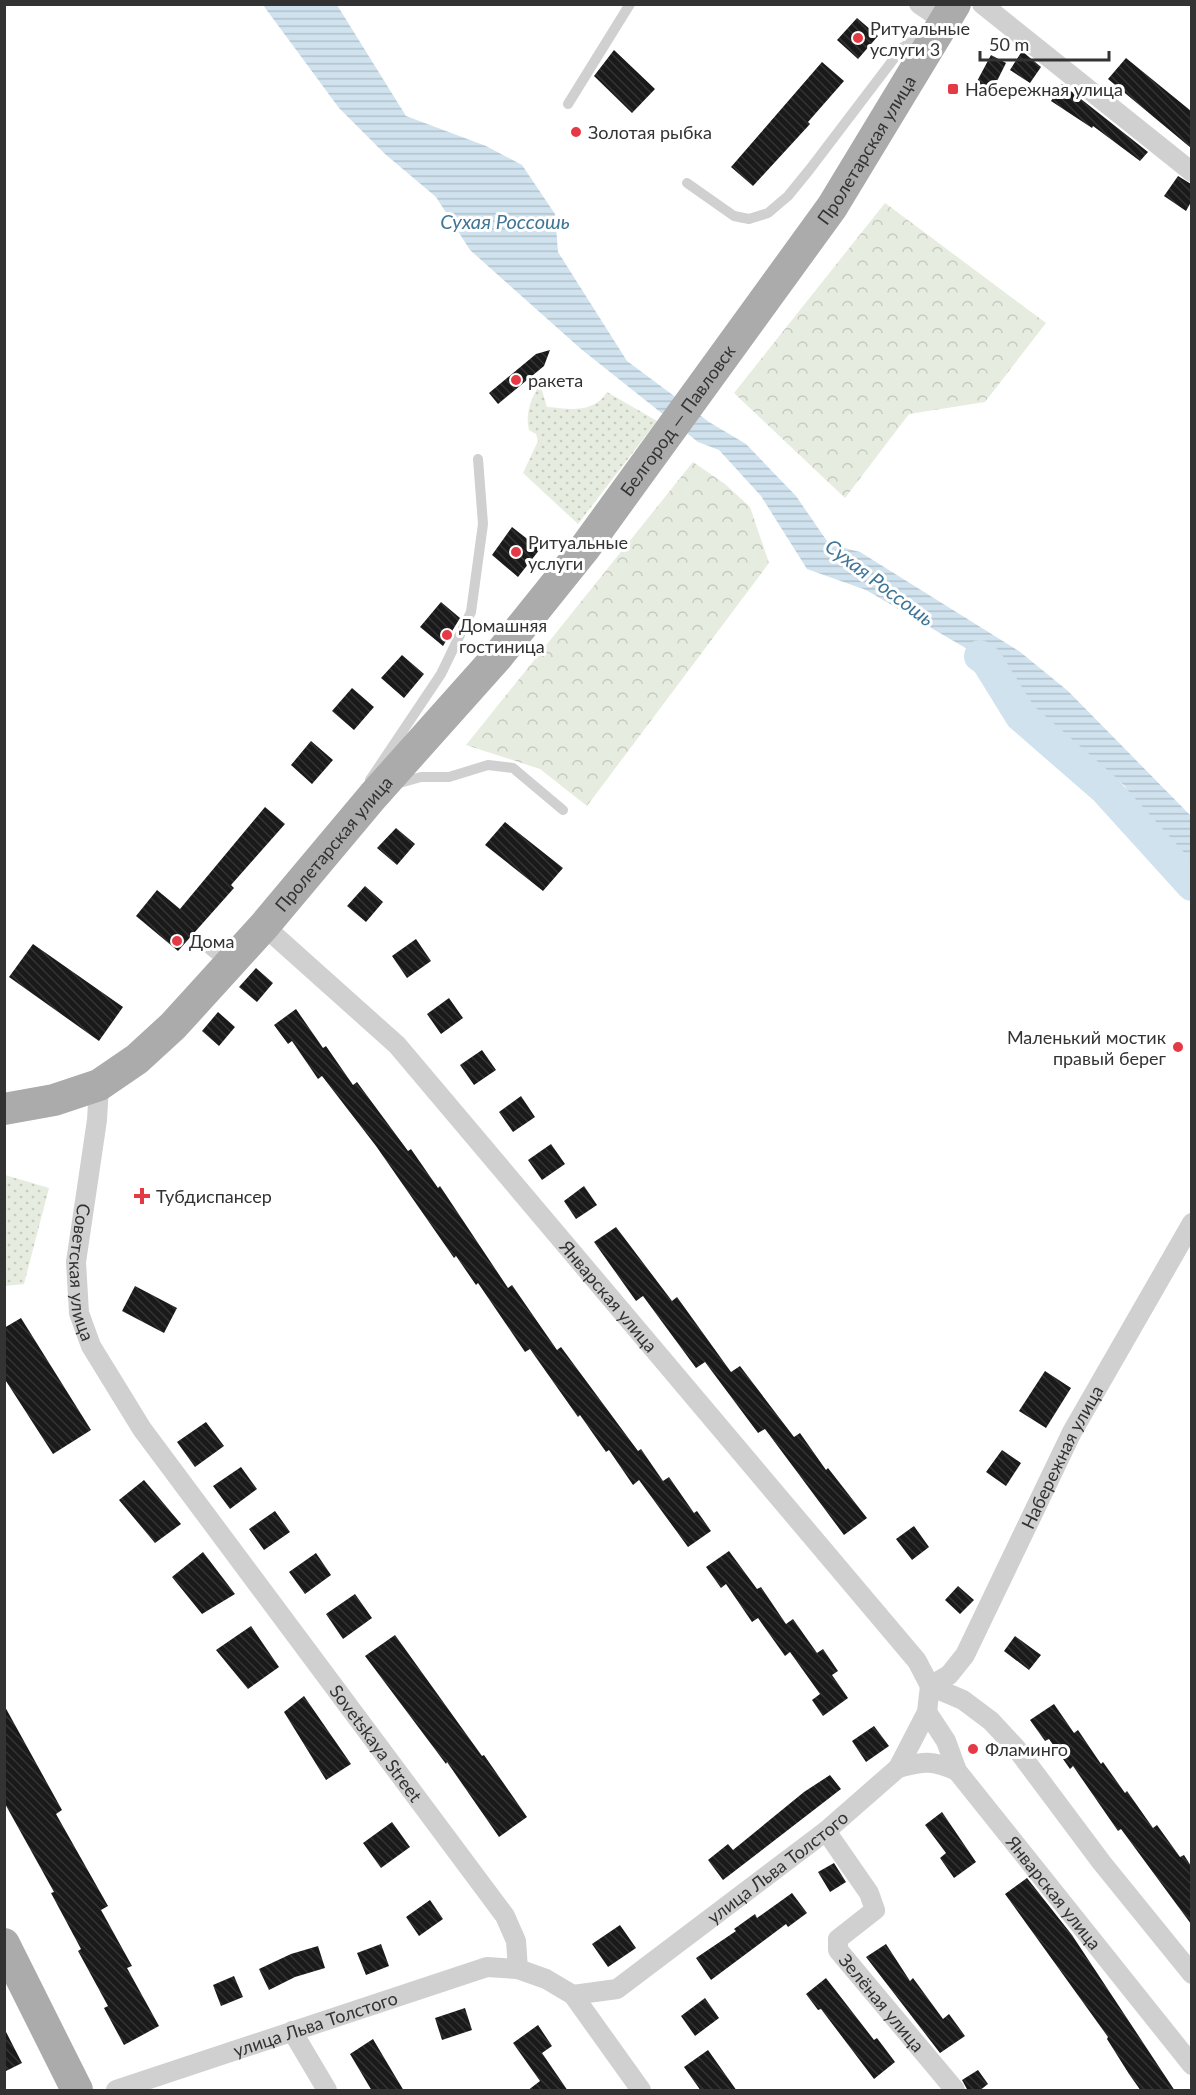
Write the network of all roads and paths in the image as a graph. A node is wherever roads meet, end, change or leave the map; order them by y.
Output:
1 (630, 4) edge
2 (982, 4) edge
3 (939, 10) edge
4 (568, 104) dead end
5 (1191, 172) edge
6 (687, 183) dead end
7 (772, 291) joint
8 (478, 459) dead end
9 (584, 549) joint
10 (380, 789) junction
11 (563, 810) dead end
12 (337, 838) junction
13 (264, 926) junction
14 (196, 939) dead end
15 (229, 966) junction
16 (99, 1085) junction
17 (4, 1095) edge
18 (54, 1100) junction
19 (4, 1108) edge
20 (1191, 1223) edge
21 (930, 1686) junction
22 (927, 1712) junction
23 (898, 1768) junction
24 (957, 1771) junction
25 (826, 1831) junction
26 (4, 1944) edge
27 (518, 1970) junction
28 (1191, 1974) edge
29 (573, 1995) junction
30 (292, 2031) junction
31 (1191, 2066) edge
32 (77, 2091) edge
33 (116, 2091) edge
34 (327, 2091) edge
35 (641, 2091) edge
36 (955, 2091) edge

1 - 4 lane
2 - 5 street
3 - 6 lane
3 - 7 main road, Пролетарская улица
7 - 9 main road, Белгород — Павловск
8 - 12 lane
9 - 10 main road, Пролетарская улица
10 - 11 lane
10 - 12 main road, Пролетарская улица
12 - 13 main road, Пролетарская улица
13 - 15 main road, Пролетарская улица
13 - 21 street, Январская улица
14 - 15 lane
15 - 16 main road, Пролетарская улица
16 - 18 main road, Пролетарская улица
16 - 27 street, Советская улица
17 - 18 main road
18 - 19 main road
20 - 21 street, Набережная улица
21 - 22 street, улица Льва Толстого
21 - 28 street
22 - 23 street, улица Льва Толстого
22 - 24 street, Январская улица
23 - 24 street
23 - 25 street, улица Льва Толстого
24 - 31 street, Январская улица
25 - 29 street, улица Льва Толстого
25 - 36 street, Зелёная улица
26 - 32 main road
27 - 29 street
27 - 30 street, улица Льва Толстого
29 - 35 street
30 - 33 street, улица Льва Толстого
30 - 34 street

